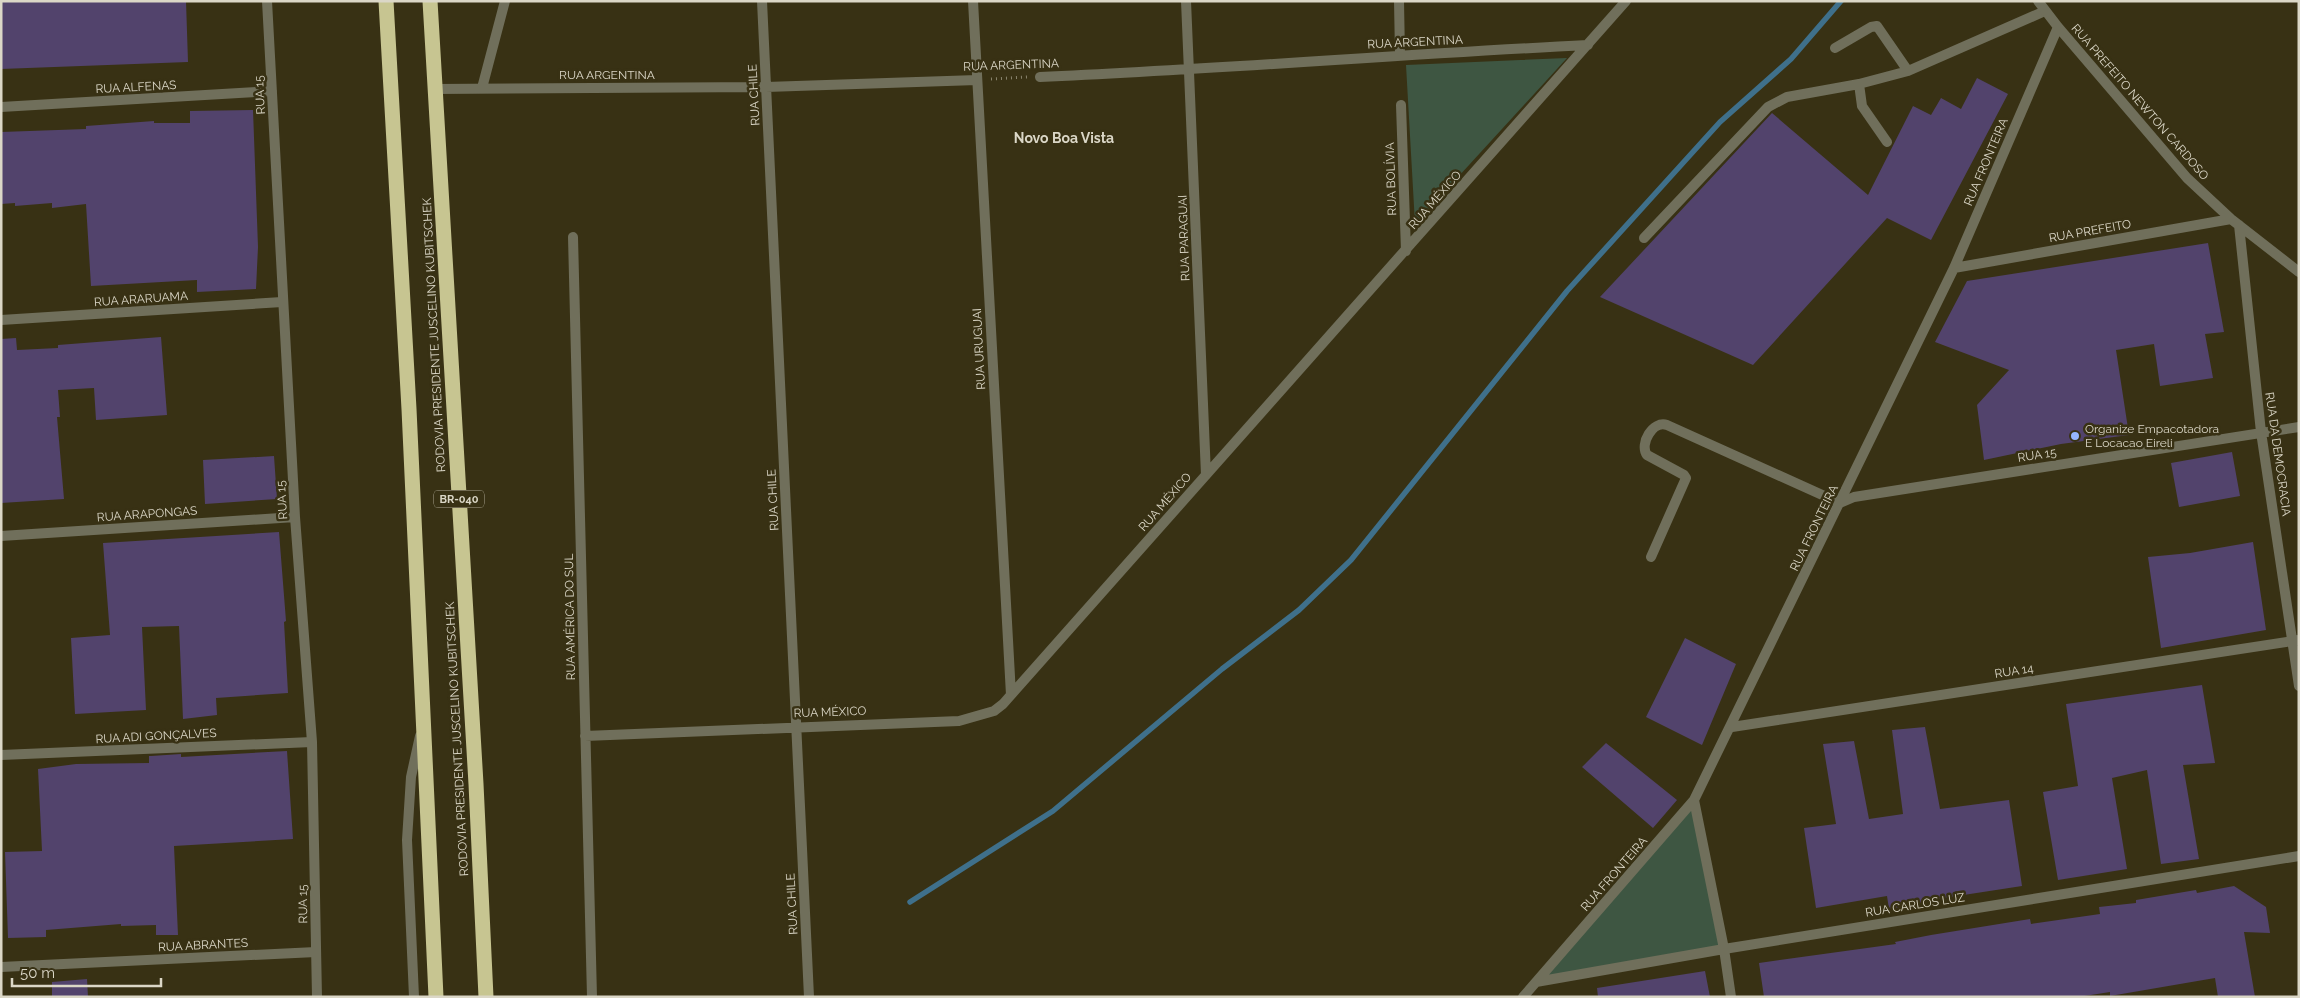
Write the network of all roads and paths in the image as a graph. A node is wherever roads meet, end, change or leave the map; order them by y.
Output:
1 (267, 1) edge
2 (386, 1) edge
3 (430, 1) edge
4 (505, 1) edge
5 (762, 1) edge
6 (973, 1) edge
7 (1186, 1) edge
8 (1399, 1) edge
9 (1626, 1) edge
10 (2038, 1) edge
11 (2045, 11) junction
12 (2058, 27) junction
13 (1588, 45) junction
14 (1835, 48) dead end
15 (1400, 55) junction
16 (1189, 70) junction
17 (1908, 71) junction
18 (1040, 77) joint
19 (977, 80) junction
20 (1859, 84) junction
21 (766, 87) junction
22 (482, 88) junction
23 (434, 89) junction
24 (272, 92) junction
25 (1401, 105) dead end
26 (1, 107) edge
27 (1887, 142) dead end
28 (2235, 222) junction
29 (573, 237) dead end
30 (1644, 238) dead end
31 (1406, 251) junction
32 (1954, 268) junction
33 (2299, 272) edge
34 (282, 302) junction
35 (1, 320) edge
36 (2299, 427) edge
37 (2261, 432) junction
38 (1206, 475) junction
39 (1840, 503) junction
40 (295, 517) junction
41 (1, 536) edge
42 (1651, 558) dead end
43 (2295, 641) edge
44 (2299, 686) edge
45 (1011, 695) junction
46 (423, 721) junction
47 (796, 726) junction
48 (1732, 727) junction
49 (585, 736) junction
50 (312, 742) junction
51 (1, 755) edge
52 (1694, 800) junction
53 (2299, 856) edge
54 (1724, 949) junction
55 (316, 952) junction
56 (1, 967) edge
57 (1536, 982) junction
58 (317, 997) edge
59 (414, 997) edge
60 (436, 997) edge
61 (486, 997) edge
62 (592, 997) edge
63 (810, 997) edge
64 (1523, 997) edge
65 (1731, 997) edge

1 - 24 street, RUA 15
2 - 46 highway
3 - 23 highway, RODOVIA PRESIDENTE JUSCELINO KUBITSCHEK / BR-040
4 - 22 street
5 - 21 street, RUA CHILE
6 - 19 street, RUA URUGUAI
7 - 16 street, RUA PARAGUAI
8 - 15 street
9 - 13 street, RUA MÉXICO
10 - 11 street, RUA PREFEITO NEWTON CARDOSO
11 - 12 street, RUA PREFEITO NEWTON CARDOSO
11 - 17 street
12 - 28 street, RUA PREFEITO NEWTON CARDOSO
12 - 32 street, RUA FRONTEIRA
13 - 15 street, RUA ARGENTINA
13 - 31 street, RUA MÉXICO
14 - 17 street
15 - 16 street, RUA ARGENTINA
16 - 18 street, RUA ARGENTINA
16 - 38 street, RUA PARAGUAI
17 - 20 street
18 - 19 path, RUA ARGENTINA
19 - 21 street, RUA ARGENTINA
19 - 45 street, RUA URUGUAI
20 - 27 street
20 - 30 street
21 - 22 street, RUA ARGENTINA
21 - 47 street, RUA CHILE
22 - 23 street, RUA ARGENTINA
23 - 61 highway, RODOVIA PRESIDENTE JUSCELINO KUBITSCHEK / BR-040
24 - 26 street, RUA ALFENAS
24 - 34 street, RUA 15
25 - 31 street, RUA BOLÍVIA
28 - 32 street, RUA PREFEITO
28 - 33 street, RUA PREFEITO NEWTON CARDOSO
28 - 37 street, RUA DA DEMOCRACIA
29 - 49 street, RUA AMÉRICA DO SUL
31 - 38 street, RUA MÉXICO
32 - 39 street, RUA FRONTEIRA
34 - 35 street, RUA ARARUAMA
34 - 40 street, RUA 15
36 - 37 street, RUA 15
37 - 39 street, RUA 15
37 - 43 street, RUA DA DEMOCRACIA
38 - 45 street, RUA MÉXICO
39 - 42 street
39 - 48 street, RUA FRONTEIRA
40 - 41 street, RUA ARAPONGAS
40 - 50 street, RUA 15
43 - 44 street, RUA DA DEMOCRACIA
43 - 48 street, RUA 14
45 - 47 street, RUA MÉXICO
46 - 59 street
46 - 60 highway
47 - 49 street, RUA MÉXICO
47 - 63 street, RUA CHILE
48 - 52 street, RUA FRONTEIRA
49 - 62 street, RUA AMÉRICA DO SUL
50 - 51 street, RUA ADI GONÇALVES
50 - 55 street, RUA 15
52 - 54 street
52 - 57 street, RUA FRONTEIRA
53 - 54 street, RUA CARLOS LUZ
54 - 57 street, RUA CARLOS LUZ
54 - 65 street
55 - 56 street, RUA ABRANTES
55 - 58 street, RUA 15
57 - 64 street, RUA FRONTEIRA

